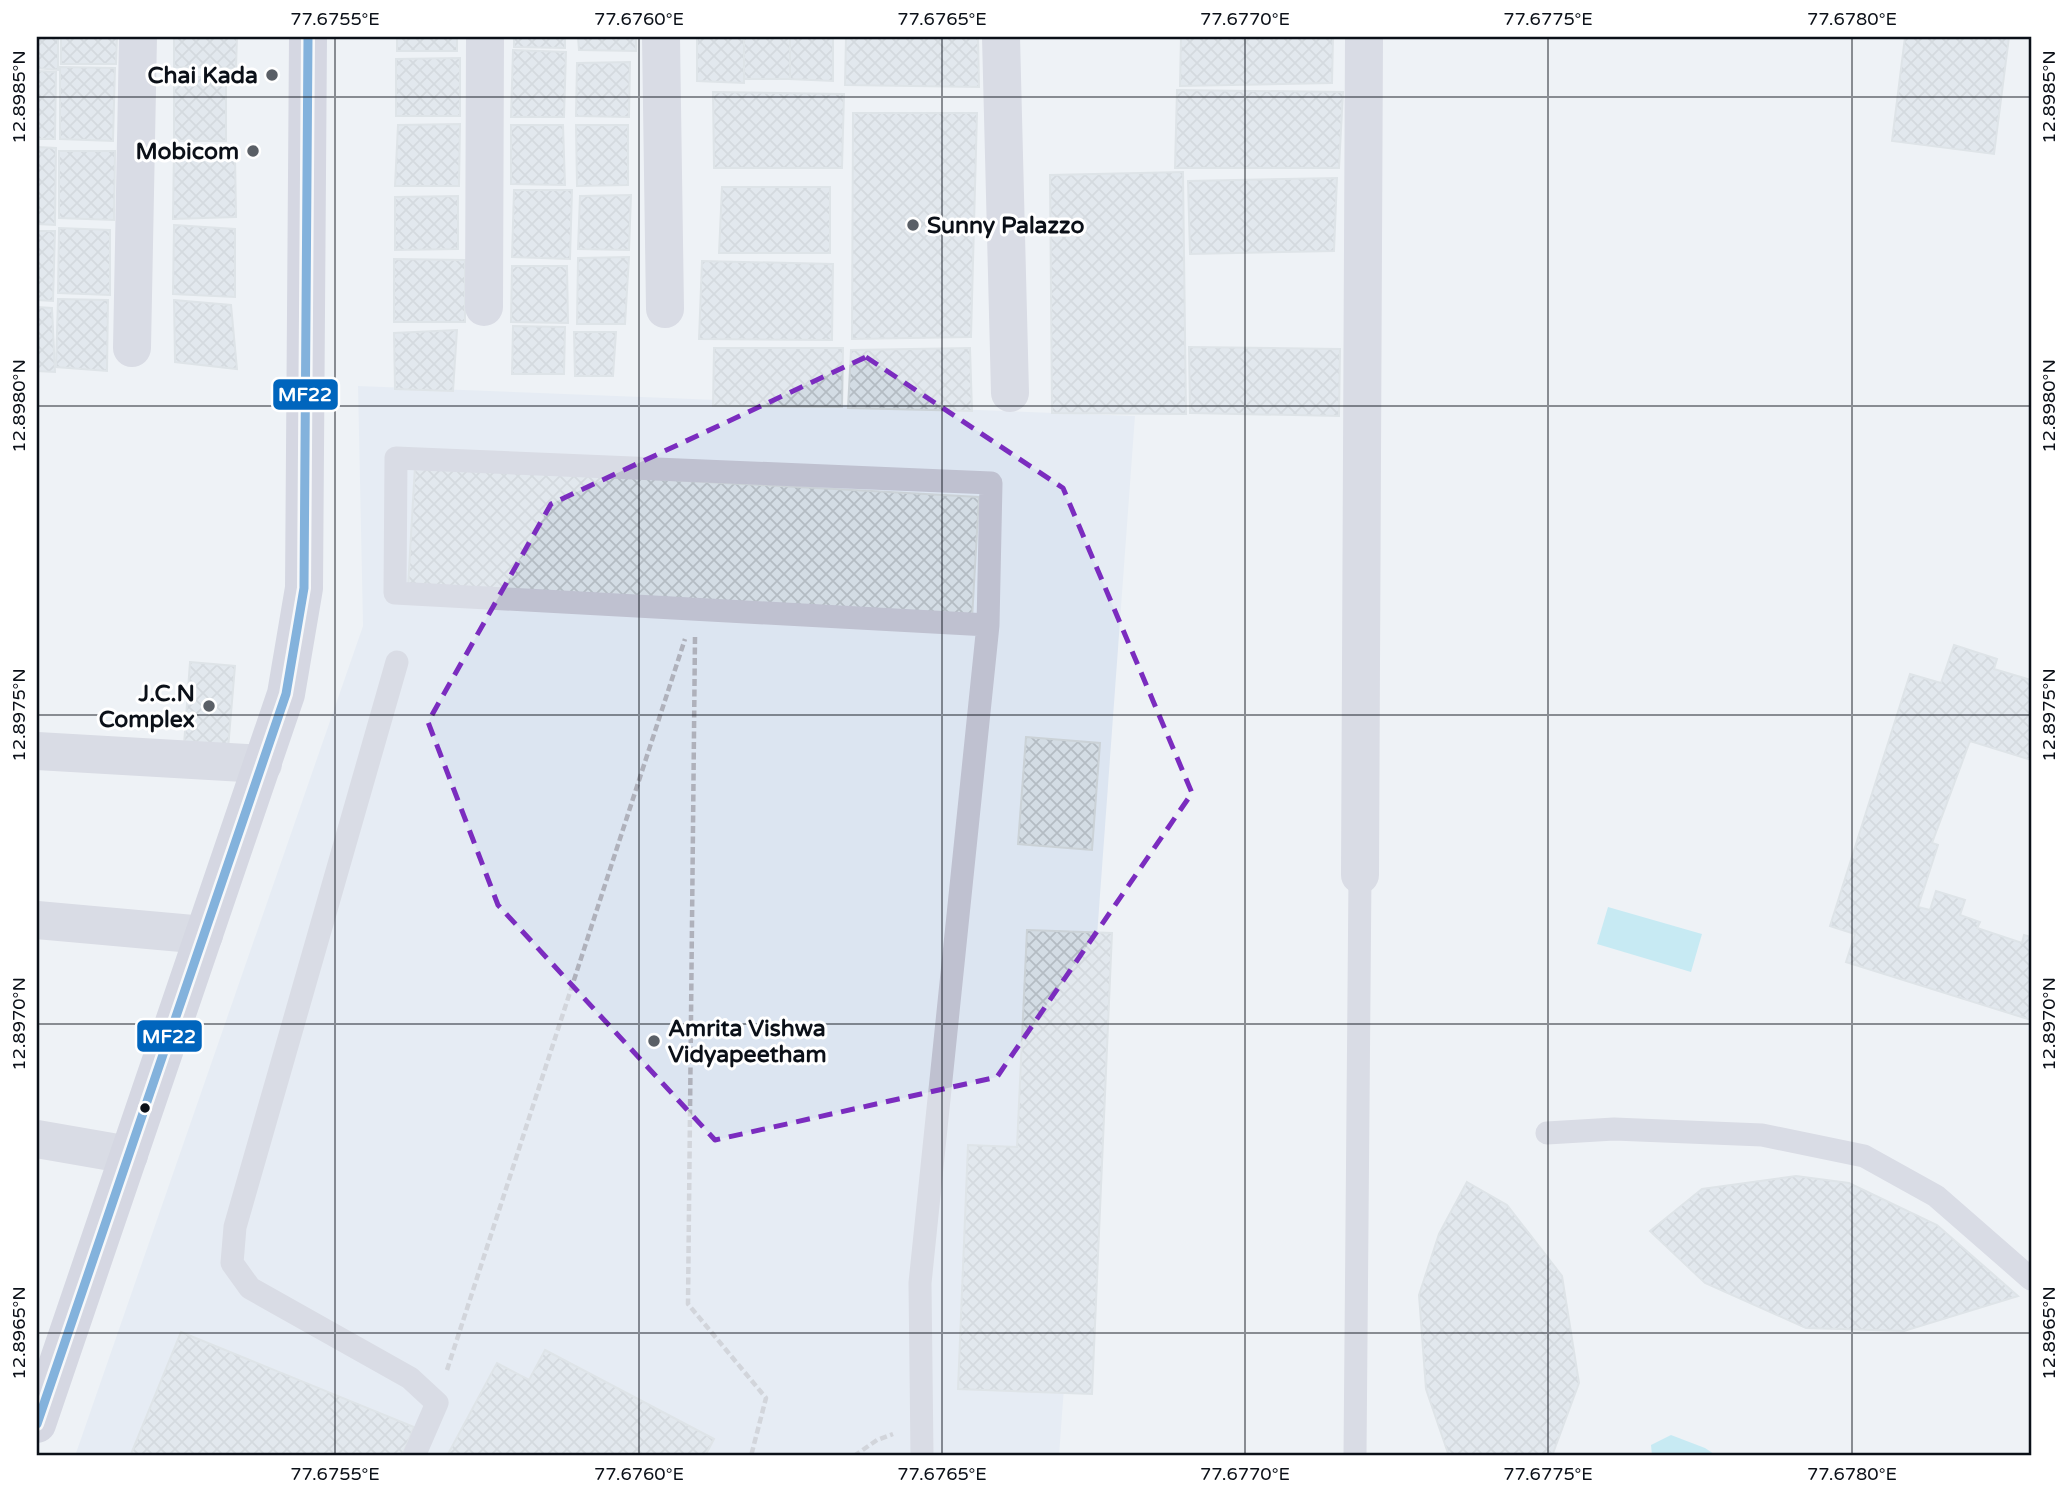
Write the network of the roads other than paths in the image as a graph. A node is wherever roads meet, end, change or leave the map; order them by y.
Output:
1 (138, 37) edge
2 (308, 37) edge
3 (485, 37) edge
4 (661, 37) edge
5 (1001, 37) edge
6 (1364, 37) edge
7 (484, 307) dead end
8 (665, 309) dead end
9 (132, 348) dead end
10 (1010, 393) dead end
11 (988, 625) junction
12 (397, 662) dead end
13 (37, 751) edge
14 (262, 764) junction
15 (1360, 875) joint
16 (37, 920) edge
17 (204, 935) junction
18 (1547, 1133) dead end
19 (37, 1139) edge
20 (128, 1155) junction
21 (2031, 1279) edge
22 (37, 1423) edge
23 (414, 1456) edge
24 (922, 1456) edge
25 (1355, 1456) edge

1 - 9 street
2 - 14 main road
3 - 7 street
4 - 8 street
5 - 10 street
6 - 15 street
11 - 11 lane
11 - 24 lane
12 - 23 lane
13 - 14 street
14 - 17 main road
15 - 25 lane
16 - 17 street
17 - 20 main road
18 - 21 lane
19 - 20 street
20 - 22 main road

